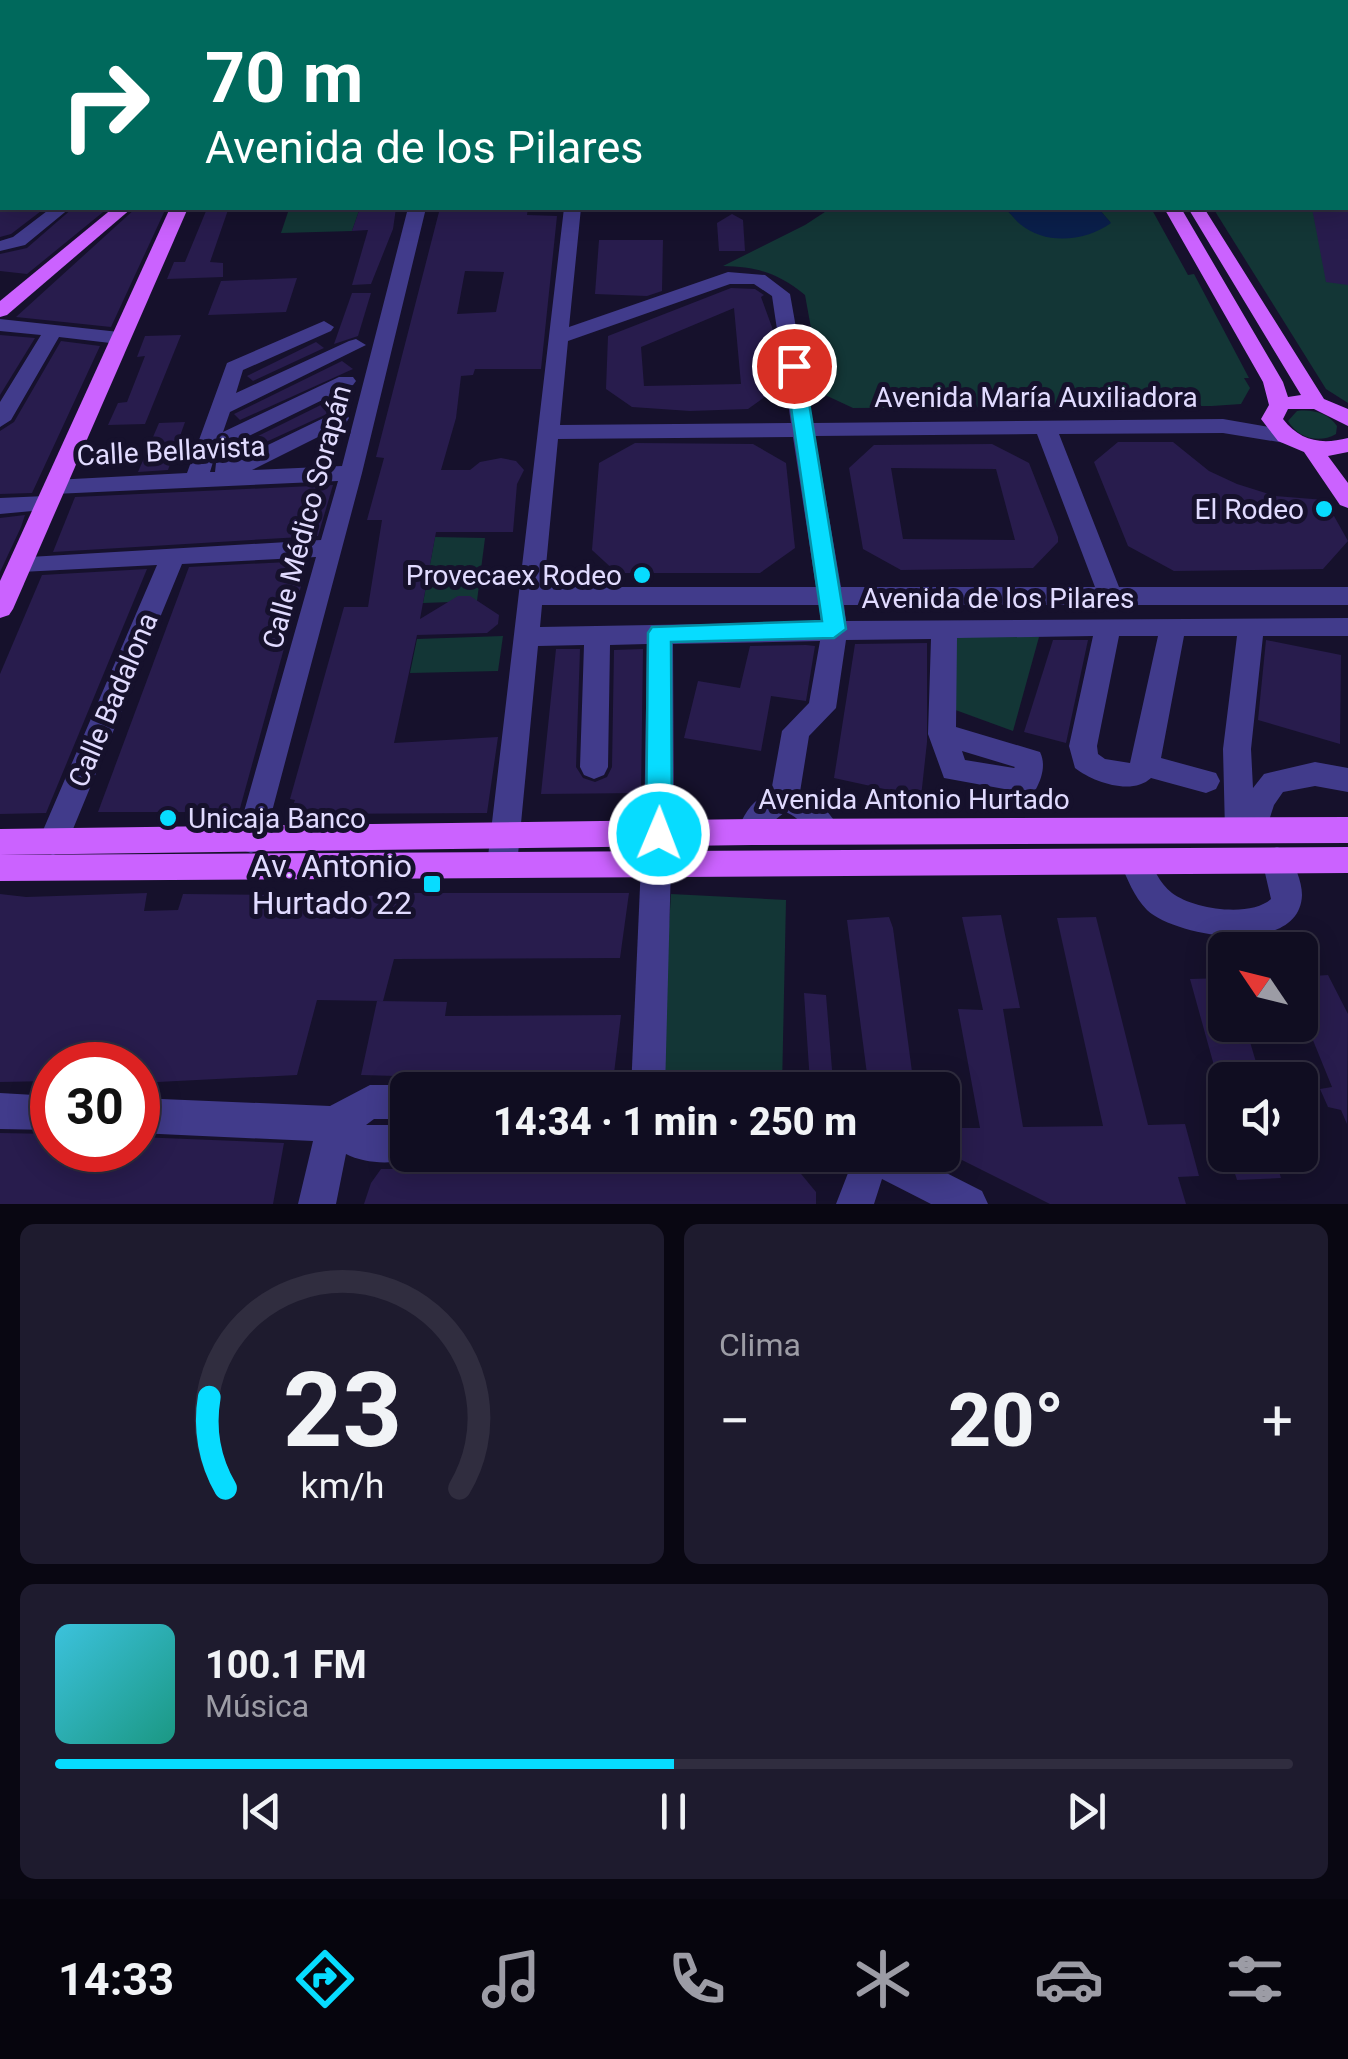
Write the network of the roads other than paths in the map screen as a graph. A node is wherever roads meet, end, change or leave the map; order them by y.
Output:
1 (58, 210) edge
2 (121, 210) edge
3 (179, 210) edge
4 (416, 210) edge
5 (572, 210) edge
6 (1173, 210) edge
7 (1197, 210) edge
8 (0, 246) edge
9 (0, 311) edge
10 (0, 325) edge
11 (324, 327) dead end
12 (53, 331) junction
13 (560, 337) junction
14 (120, 338) junction
15 (356, 345) dead end
16 (346, 380) dead end
17 (1316, 403) junction
18 (220, 408) junction
19 (1277, 409) junction
20 (1346, 416) edge
21 (338, 418) dead end
22 (0, 420) edge
23 (1036, 426) junction
24 (1223, 426) junction
25 (804, 429) junction
26 (550, 432) junction
27 (1285, 436) junction
28 (1311, 447) junction
29 (1346, 450) edge
30 (201, 466) junction
31 (350, 473) junction
32 (50, 495) junction
33 (1348, 500) edge
34 (0, 506) edge
35 (330, 548) junction
36 (173, 556) junction
37 (22, 564) junction
38 (1348, 593) edge
39 (828, 595) junction
40 (1101, 595) junction
41 (533, 596) junction
42 (0, 609) edge
43 (1108, 627) junction
44 (1173, 627) junction
45 (1251, 627) junction
46 (1348, 627) edge
47 (944, 628) junction
48 (834, 629) junction
49 (660, 633) junction
50 (597, 634) junction
51 (529, 637) junction
52 (942, 734) dead end
53 (1145, 766) junction
54 (594, 767) dead end
55 (1348, 780) edge
56 (1206, 781) dead end
57 (784, 799) junction
58 (1246, 830) junction
59 (1348, 830) edge
60 (752, 832) junction
61 (828, 832) junction
62 (251, 840) junction
63 (0, 842) edge
64 (52, 842) junction
65 (658, 849) junction
66 (503, 852) junction
67 (1277, 860) junction
68 (1348, 860) edge
69 (1135, 862) junction
70 (0, 868) edge
71 (649, 1072) edge
72 (390, 1102) edge
73 (0, 1111) edge
74 (30, 1112) edge
75 (160, 1117) edge
76 (334, 1124) junction
77 (390, 1142) edge
78 (866, 1172) edge
79 (907, 1172) edge
80 (317, 1204) edge
81 (854, 1204) edge
82 (970, 1204) edge

1 - 8 street
2 - 9 main road
3 - 14 main road
4 - 31 street, Calle Médico Sorapán
5 - 13 street
6 - 19 main road
7 - 17 main road
10 - 12 street
11 - 18 street
12 - 14 street
12 - 22 street
13 - 25 street
13 - 26 street
14 - 32 main road
15 - 18 street
16 - 30 street
17 - 19 main road
17 - 20 main road
18 - 30 street
19 - 24 street, Avenida María Auxiliadora
19 - 27 main road
21 - 30 street
23 - 24 street, Avenida María Auxiliadora
23 - 25 street, Avenida María Auxiliadora
23 - 40 street
24 - 27 street, Avenida María Auxiliadora
25 - 26 street, Avenida María Auxiliadora
25 - 39 street
26 - 41 street
27 - 28 main road
28 - 29 main road
28 - 33 main road
30 - 31 street, Calle Bellavista
30 - 32 street, Calle Bellavista
31 - 35 street, Calle Médico Sorapán
32 - 34 street, Calle Bellavista
32 - 37 main road
35 - 36 street
35 - 62 street, Calle Médico Sorapán
36 - 37 street
36 - 64 street, Calle Badalona
37 - 42 main road
38 - 40 street, Avenida de los Pilares
39 - 40 street, Avenida de los Pilares
39 - 41 street, Avenida de los Pilares
39 - 48 street
41 - 51 street
43 - 44 street, Avenida de los Pilares
43 - 47 street, Avenida de los Pilares
43 - 53 street
44 - 45 street, Avenida de los Pilares
44 - 53 street
45 - 46 street, Avenida de los Pilares
45 - 58 street
47 - 48 street, Avenida de los Pilares
47 - 52 street
48 - 49 street, Avenida de los Pilares
48 - 57 street
49 - 50 street, Avenida de los Pilares
49 - 65 street
50 - 51 street, Avenida de los Pilares
50 - 54 street
51 - 66 street
53 - 56 street
55 - 58 street
57 - 60 street
57 - 61 street
58 - 59 main road, Avenida Antonio Hurtado
58 - 61 main road, Avenida Antonio Hurtado
60 - 61 main road, Avenida Antonio Hurtado
60 - 65 main road, Avenida Antonio Hurtado
62 - 64 main road, Avenida Antonio Hurtado
62 - 66 main road, Avenida Antonio Hurtado
63 - 64 main road, Avenida Antonio Hurtado
65 - 66 main road, Avenida Antonio Hurtado
65 - 69 main road, Avenida Antonio Hurtado
65 - 71 street
66 - 70 main road, Avenida Antonio Hurtado
67 - 68 main road, Avenida Antonio Hurtado
67 - 69 main road, Avenida Antonio Hurtado
67 - 69 street
72 - 76 street
73 - 74 street
75 - 76 street
76 - 77 street
76 - 80 street
78 - 81 street
79 - 82 street

